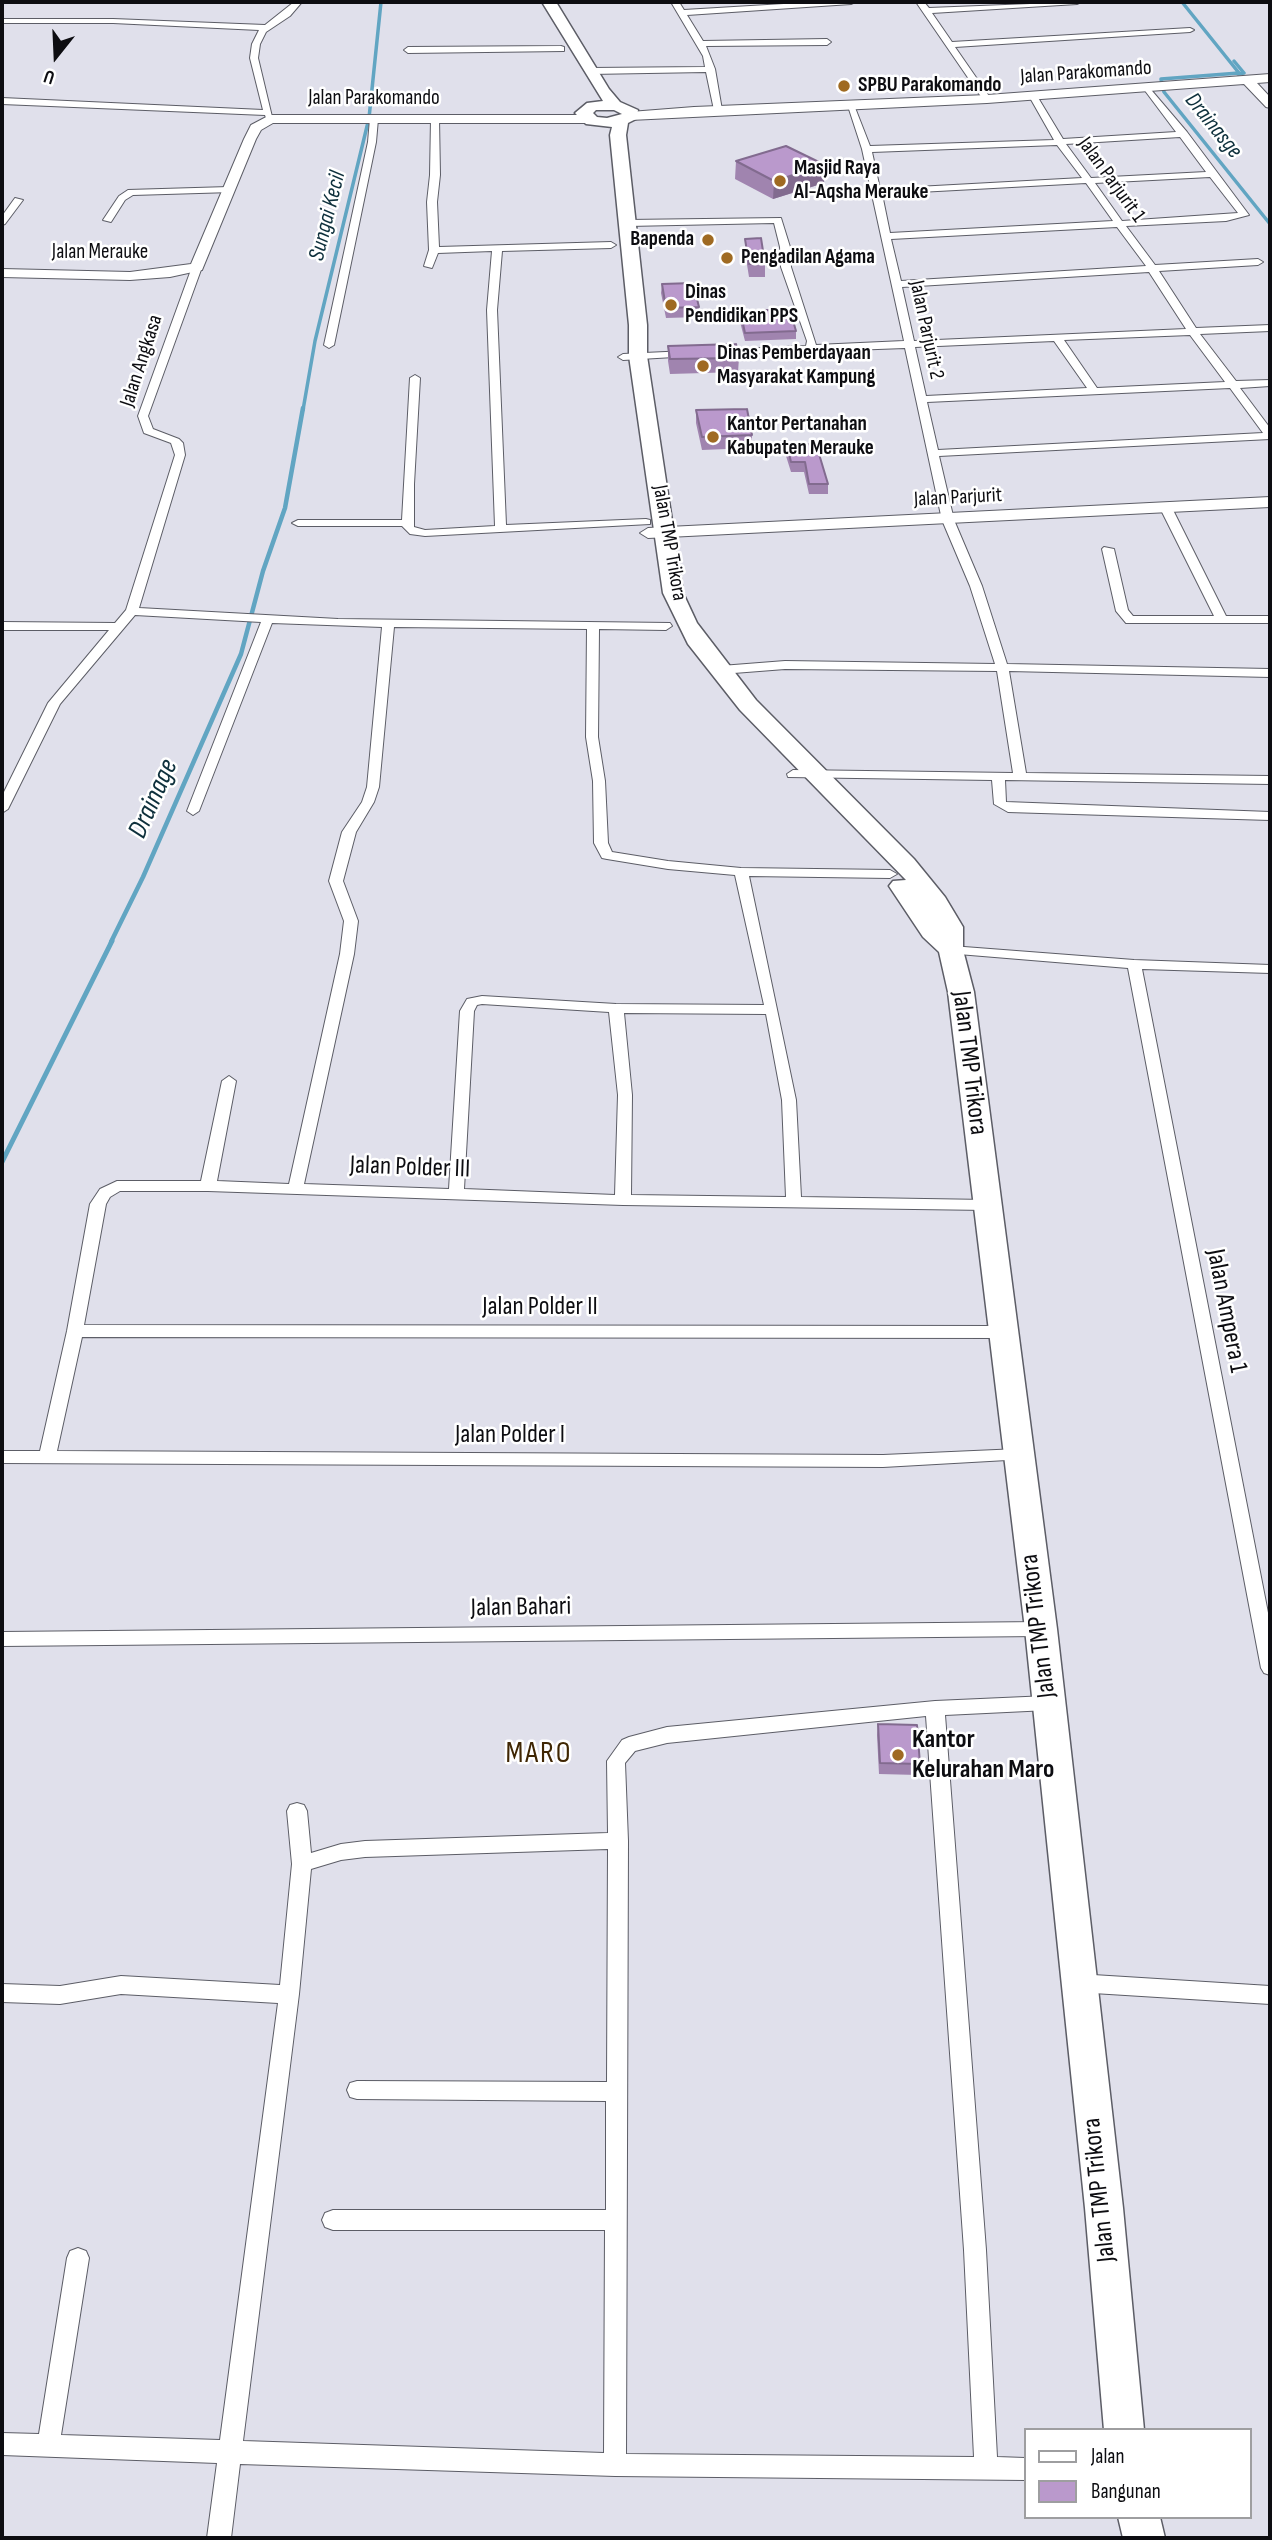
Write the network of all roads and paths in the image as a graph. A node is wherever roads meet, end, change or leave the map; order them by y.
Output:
1 (298, 2) edge
2 (536, 2) edge
3 (549, 2) edge
4 (675, 2) edge
5 (851, 2) edge
6 (920, 2) edge
7 (1077, 2) edge
8 (927, 11) junction
9 (682, 13) junction
10 (2, 20) edge
11 (267, 28) junction
12 (1190, 30) dead end
13 (827, 42) dead end
14 (701, 44) junction
15 (952, 45) junction
16 (561, 49) junction
17 (408, 50) dead end
18 (711, 69) junction
19 (590, 71) junction
20 (1270, 78) edge
21 (1248, 80) junction
22 (1147, 89) junction
23 (1033, 96) junction
24 (986, 99) junction
25 (2, 101) edge
26 (1270, 104) edge
27 (850, 105) junction
28 (588, 106) junction
29 (719, 110) junction
30 (624, 113) junction
31 (269, 116) junction
32 (369, 119) junction
33 (435, 119) junction
34 (1184, 134) junction
35 (1060, 142) junction
36 (867, 149) junction
37 (1211, 174) junction
38 (1088, 181) junction
39 (229, 190) junction
40 (876, 192) junction
41 (18, 200) dead end
42 (108, 220) dead end
43 (2, 222) edge
44 (1118, 223) junction
45 (886, 236) junction
46 (618, 238) junction
47 (497, 248) junction
48 (434, 250) junction
49 (1258, 262) dead end
50 (429, 266) dead end
51 (197, 267) junction
52 (1152, 268) junction
53 (2, 273) edge
54 (897, 284) junction
55 (1270, 327) edge
56 (620, 329) dead end
57 (1192, 330) junction
58 (1056, 336) junction
59 (909, 343) junction
60 (329, 345) dead end
61 (811, 348) junction
62 (631, 357) junction
63 (415, 379) dead end
64 (1270, 383) edge
65 (1234, 384) junction
66 (1094, 391) junction
67 (922, 399) junction
68 (1270, 435) edge
69 (934, 453) junction
70 (1270, 502) edge
71 (1166, 508) junction
72 (948, 520) junction
73 (298, 523) dead end
74 (408, 523) junction
75 (501, 529) junction
76 (653, 529) junction
77 (1108, 549) dead end
78 (132, 611) junction
79 (263, 619) junction
80 (1222, 620) junction
81 (1270, 620) edge
82 (388, 624) junction
83 (2, 626) edge
84 (593, 626) junction
85 (666, 626) junction
86 (119, 627) junction
87 (1002, 667) junction
88 (721, 670) junction
89 (1270, 673) edge
90 (793, 774) junction
91 (817, 774) junction
92 (998, 775) junction
93 (1020, 775) junction
94 (1270, 780) edge
95 (5, 795) edge
96 (2, 809) edge
97 (193, 811) dead end
98 (1270, 816) edge
99 (741, 872) junction
100 (890, 874) junction
101 (951, 950) junction
102 (1134, 964) junction
103 (1270, 969) edge
104 (615, 1008) junction
105 (772, 1010) junction
106 (229, 1082) dead end
107 (208, 1186) junction
108 (295, 1189) junction
109 (456, 1194) junction
110 (623, 1200) junction
111 (794, 1202) junction
112 (987, 1205) junction
113 (75, 1331) junction
114 (1005, 1332) junction
115 (1019, 1455) junction
116 (2, 1457) edge
117 (47, 1457) junction
118 (1041, 1629) junction
119 (2, 1639) edge
120 (1270, 1668) edge
121 (1048, 1703) junction
122 (934, 1708) junction
123 (297, 1811) dead end
124 (618, 1841) junction
125 (302, 1864) junction
126 (1077, 1983) junction
127 (2, 1993) edge
128 (289, 1994) junction
129 (1270, 1995) edge
130 (357, 2090) dead end
131 (616, 2092) junction
132 (333, 2220) dead end
133 (615, 2220) junction
134 (78, 2258) dead end
135 (1124, 2428) edge
136 (2, 2444) edge
137 (48, 2446) junction
138 (231, 2452) junction
139 (615, 2465) junction
140 (1024, 2469) edge
141 (986, 2470) junction
142 (1139, 2519) edge
143 (219, 2538) edge
144 (1144, 2538) edge

1 - 11 street
2 - 16 highway, Jalan TMP Trikora
3 - 19 highway
4 - 9 street
5 - 9 street
6 - 8 street
7 - 8 street
8 - 15 street
9 - 14 street
10 - 11 street
11 - 31 street
12 - 15 street
13 - 14 street
14 - 18 street
15 - 24 street
16 - 17 street
16 - 28 highway, Jalan TMP Trikora
18 - 19 street
18 - 29 street
19 - 30 highway
20 - 21 street, Jalan Parakomando
21 - 22 street, Jalan Parakomando
21 - 26 street
22 - 23 street, Jalan Parakomando
22 - 34 street
23 - 24 street, Jalan Parakomando
23 - 35 street
24 - 27 street, Jalan Parakomando
25 - 31 street
27 - 29 street, Jalan Parakomando
27 - 36 street
28 - 30 highway
28 - 33 street, Jalan Parakomando
28 - 46 highway, Jalan TMP Trikora
29 - 30 street, Jalan Parakomando
30 - 46 highway, Jalan TMP Trikora
31 - 32 street, Jalan Parakomando
31 - 39 street, Jalan Angkasa
32 - 33 street, Jalan Parakomando
32 - 60 street
33 - 48 street
34 - 35 street
34 - 37 street
35 - 36 street, Jalan Parjurit 1
35 - 38 street, Jalan Parjurit 1
36 - 40 street, Jalan Parjurit 2
37 - 38 street
37 - 44 street
38 - 40 street
38 - 44 street, Jalan Parjurit 1
39 - 42 street
39 - 51 street, Jalan Angkasa
40 - 45 street, Jalan Parjurit 2
41 - 43 street
44 - 45 street
44 - 52 street, Jalan Parjurit 1
45 - 54 street, Jalan Parjurit 2
46 - 47 street
46 - 61 street
46 - 62 highway, Jalan TMP Trikora
47 - 48 street
47 - 75 street
48 - 50 street
49 - 52 street
51 - 53 street, Jalan Merauke
51 - 78 street, Jalan Angkasa
52 - 54 street
52 - 57 street, Jalan Parjurit 1
54 - 59 street, Jalan Parjurit 2
55 - 57 street
56 - 62 highway, Jalan TMP Trikora
57 - 58 street
57 - 65 street, Jalan Parjurit 1
58 - 59 street
58 - 66 street
59 - 61 street
59 - 67 street, Jalan Parjurit 2
61 - 62 street
62 - 76 highway, Jalan TMP Trikora
62 - 76 highway, Jalan TMP Trikora
63 - 74 street
64 - 65 street
65 - 66 street
65 - 68 street, Jalan Parjurit 1
66 - 67 street
67 - 69 street, Jalan Parjurit 2
68 - 69 street
69 - 72 street, Jalan Parjurit 2
70 - 71 street, Jalan Parjurit
71 - 72 street, Jalan Parjurit
71 - 80 street
72 - 76 street, Jalan Parjurit
72 - 87 street, Jalan Parjurit 2
73 - 74 street
74 - 75 street
75 - 76 street
76 - 85 highway, Jalan TMP Trikora
76 - 88 highway, Jalan TMP Trikora
77 - 80 street
78 - 79 street
78 - 86 street
79 - 82 street
79 - 97 street
80 - 81 street
82 - 84 street
82 - 108 street
83 - 86 street
84 - 85 street
84 - 99 street
85 - 90 highway, Jalan TMP Trikora
86 - 95 street
87 - 88 street
87 - 89 street
87 - 93 street, Jalan Parjurit 2
88 - 91 highway, Jalan TMP Trikora
90 - 91 street
90 - 100 highway, Jalan TMP Trikora
91 - 92 street
91 - 101 highway, Jalan TMP Trikora
92 - 93 street
92 - 98 street
93 - 94 street
95 - 96 street
99 - 100 street
99 - 105 street
100 - 101 highway, Jalan TMP Trikora
101 - 102 street
101 - 112 highway, Jalan TMP Trikora
102 - 103 street
102 - 120 street, Jalan Ampera 1
104 - 105 street
104 - 109 street
104 - 110 street
105 - 111 street
106 - 107 street
107 - 108 street, Jalan Polder III
107 - 113 street, Jalan Polder III
108 - 109 street, Jalan Polder III
109 - 110 street, Jalan Polder III
110 - 111 street, Jalan Polder III
111 - 112 street, Jalan Polder III
112 - 114 highway, Jalan TMP Trikora
113 - 114 street, Jalan Polder II
113 - 117 street, Jalan Polder III
114 - 115 highway, Jalan TMP Trikora
115 - 117 street, Jalan Polder I
115 - 118 highway, Jalan TMP Trikora
116 - 117 street, Jalan Polder I
118 - 119 street, Jalan Bahari
118 - 121 highway, Jalan TMP Trikora
121 - 122 street
121 - 126 highway, Jalan TMP Trikora
122 - 124 street
122 - 141 street
123 - 125 street
124 - 125 street
124 - 131 street
125 - 128 street
126 - 129 street
126 - 135 highway, Jalan TMP Trikora
127 - 128 street
128 - 138 street
130 - 131 street
131 - 133 street
132 - 133 street
133 - 139 street
134 - 137 street
136 - 137 street
137 - 138 street
138 - 139 street
138 - 143 street
139 - 141 street
140 - 141 street
142 - 144 highway

